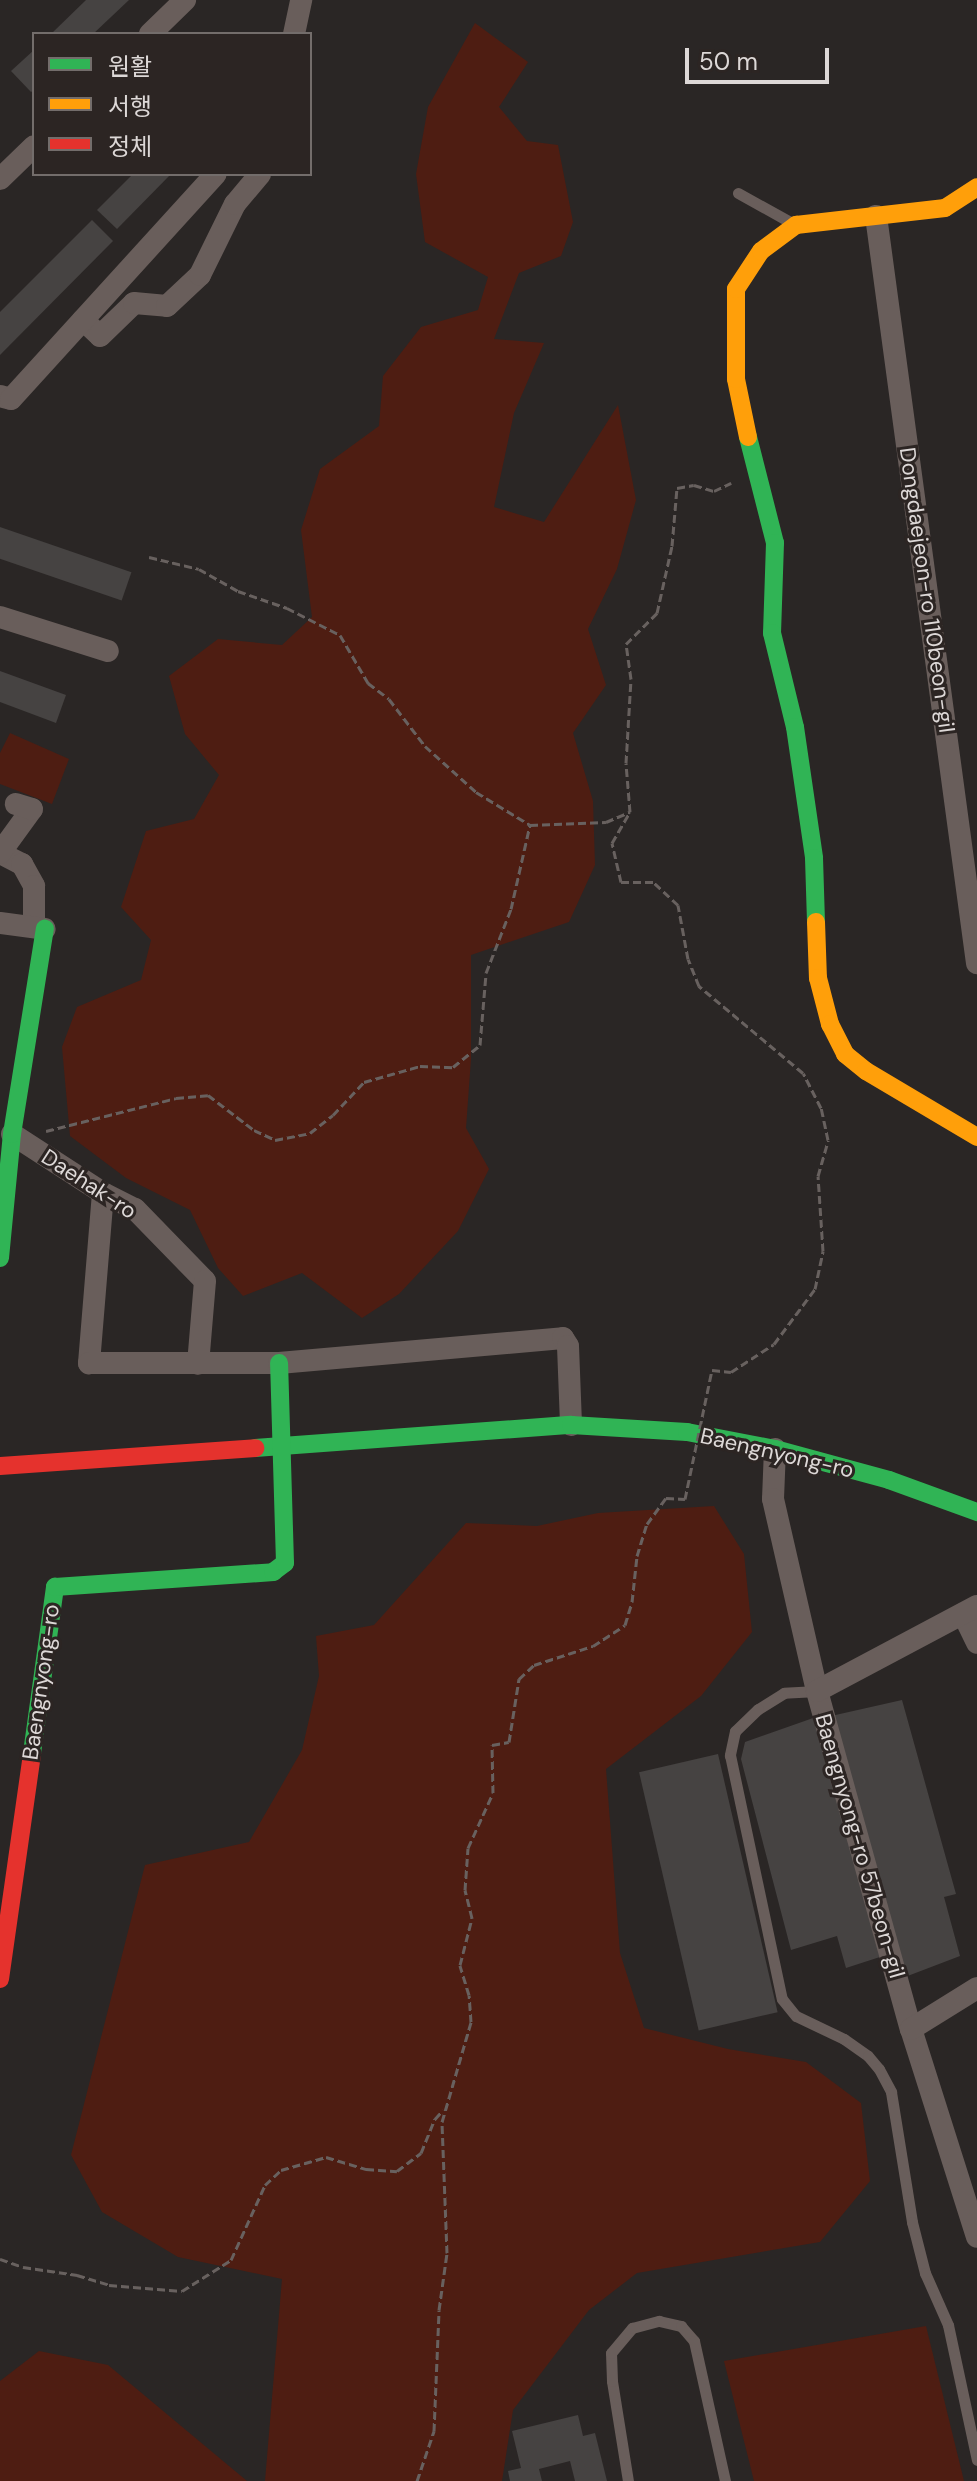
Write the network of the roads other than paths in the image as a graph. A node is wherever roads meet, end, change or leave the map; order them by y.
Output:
1 (185, 0) edge
2 (301, 0) edge
3 (152, 32) edge
4 (294, 32) edge
5 (32, 148) edge
6 (214, 176) edge
7 (258, 176) edge
8 (0, 179) edge
9 (977, 187) edge
10 (738, 193) dead end
11 (876, 216) junction
12 (796, 225) junction
13 (83, 320) junction
14 (0, 396) edge
15 (0, 617) edge
16 (108, 651) dead end
17 (977, 792) edge
18 (956, 802) junction
19 (16, 804) dead end
20 (0, 853) edge
21 (0, 923) edge
22 (40, 928) junction
23 (977, 963) edge
24 (977, 1137) edge
25 (18, 1138) junction
26 (103, 1193) junction
27 (0, 1258) edge
28 (279, 1363) junction
29 (198, 1364) junction
30 (571, 1425) junction
31 (281, 1448) junction
32 (775, 1449) junction
33 (0, 1466) edge
34 (977, 1512) edge
35 (970, 1610) edge
36 (977, 1643) edge
37 (817, 1691) junction
38 (0, 1979) edge
39 (977, 1988) edge
40 (911, 2029) junction
41 (977, 2237) edge
42 (977, 2460) edge
43 (628, 2481) edge
44 (725, 2481) edge

1 - 3 street
2 - 4 street
5 - 8 street
6 - 13 street
7 - 13 street
9 - 11 street
10 - 12 lane
11 - 12 street
11 - 18 street, Dongdaejeon-ro 110beon-gil
12 - 24 street
13 - 14 street
15 - 16 street
17 - 18 street
18 - 23 street, Dongdaejeon-ro 110beon-gil
19 - 20 street
20 - 22 street
21 - 22 street
22 - 25 street, Daehak-ro
25 - 26 street, Daehak-ro
25 - 27 street, Daehak-ro
26 - 29 street, Daehak-ro
26 - 29 street
28 - 29 street
28 - 30 street
28 - 31 street
30 - 31 street, Baengnyong-ro
30 - 32 street, Baengnyong-ro
31 - 33 street, Baengnyong-ro
31 - 38 street, Baengnyong-ro
32 - 34 street, Baengnyong-ro
32 - 37 street, Baengnyong-ro 57beon-gil
35 - 36 street
35 - 37 street
37 - 40 street, Baengnyong-ro 57beon-gil
37 - 42 lane
39 - 40 street
40 - 41 street, Baengnyong-ro 57beon-gil
43 - 44 lane

